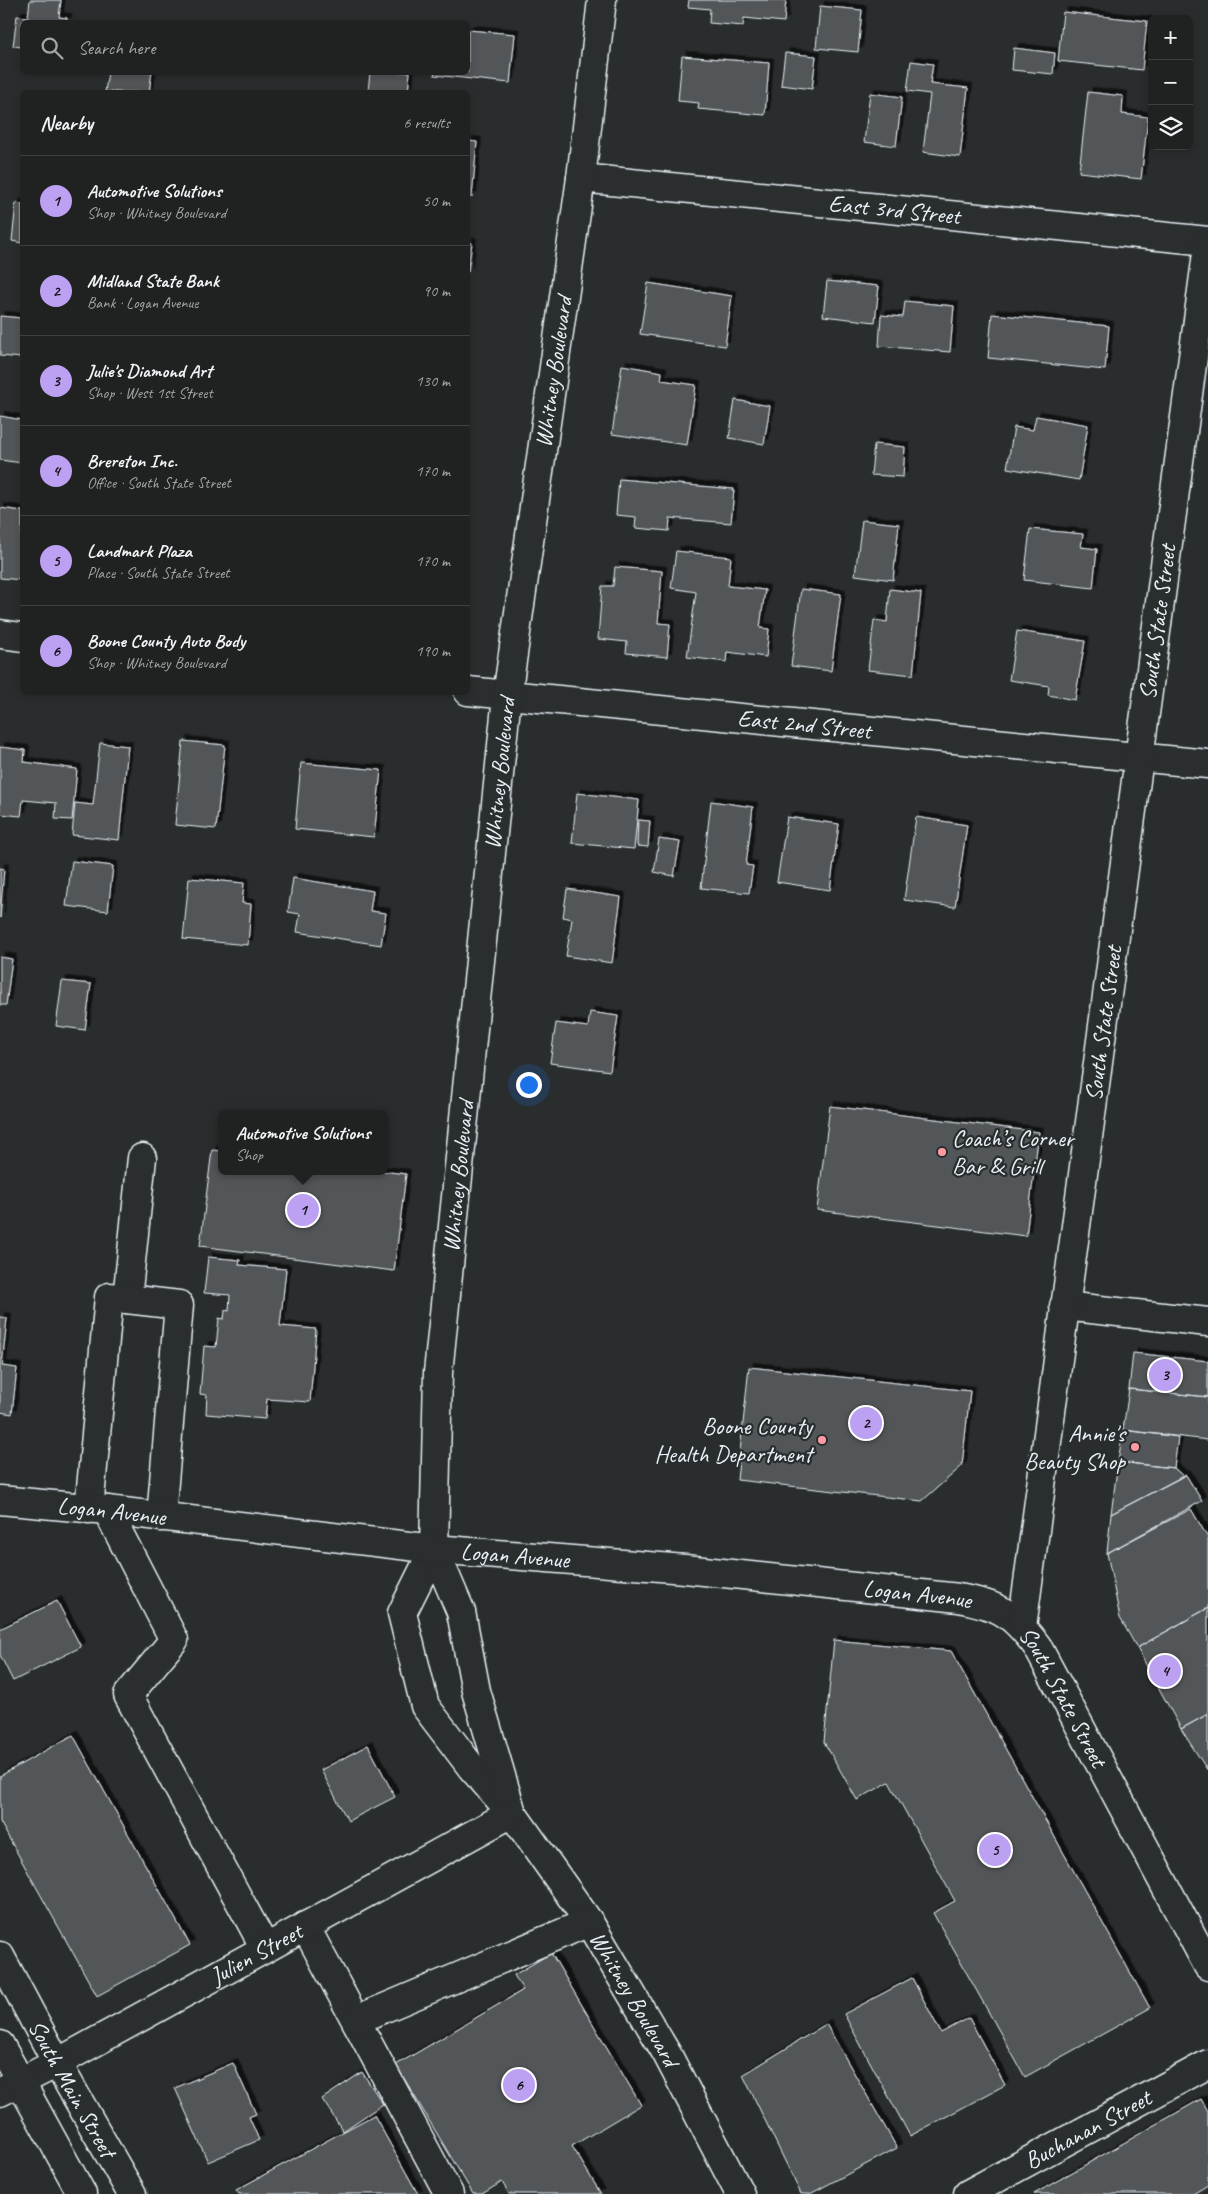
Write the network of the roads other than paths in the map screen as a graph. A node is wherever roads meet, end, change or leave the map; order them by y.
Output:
1 (602, 0) edge
2 (581, 178) junction
3 (1208, 241) edge
4 (1208, 246) edge
5 (0, 634) edge
6 (20, 637) edge
7 (470, 691) edge
8 (507, 696) junction
9 (1140, 757) junction
10 (1208, 764) edge
11 (142, 1158) dead end
12 (127, 1299) junction
13 (1064, 1306) junction
14 (1208, 1322) edge
15 (0, 1500) edge
16 (98, 1509) junction
17 (161, 1517) junction
18 (434, 1549) junction
19 (1022, 1627) junction
20 (512, 1813) junction
21 (589, 1922) junction
22 (305, 1926) junction
23 (265, 1948) junction
24 (0, 1956) edge
25 (1208, 1966) edge
26 (356, 2020) junction
27 (0, 2046) edge
28 (57, 2063) junction
29 (1208, 2064) edge
30 (9, 2086) edge
31 (82, 2194) edge
32 (132, 2194) edge
33 (449, 2194) edge
34 (740, 2194) edge
35 (968, 2194) edge

1 - 2 street, Whitney Boulevard
2 - 3 street, East 3rd Street
2 - 8 street, Whitney Boulevard
4 - 9 street, South State Street
5 - 6 street
7 - 8 street, East 2nd Street
8 - 9 street, East 2nd Street
8 - 18 street, Whitney Boulevard
9 - 10 street, East 2nd Street
9 - 13 street, South State Street
11 - 12 street
12 - 16 street
12 - 17 street
13 - 14 street
13 - 19 street, South State Street
15 - 16 street, Logan Avenue
16 - 17 street, Logan Avenue
16 - 23 street
17 - 18 street, Logan Avenue
18 - 19 street, Logan Avenue
18 - 20 street, Whitney Boulevard
18 - 20 street, Whitney Boulevard
19 - 25 street, South State Street
20 - 21 street, Whitney Boulevard
20 - 22 street, Julien Street
21 - 26 street
21 - 34 street, Whitney Boulevard
22 - 23 street, Julien Street
22 - 26 street
23 - 28 street, Julien Street
24 - 28 street, South Main Street
26 - 33 street
27 - 30 street, South Main Street
28 - 30 street, Julien Street
28 - 32 street, South Main Street
29 - 35 street, Buchanan Street
30 - 31 street, South Main Street

